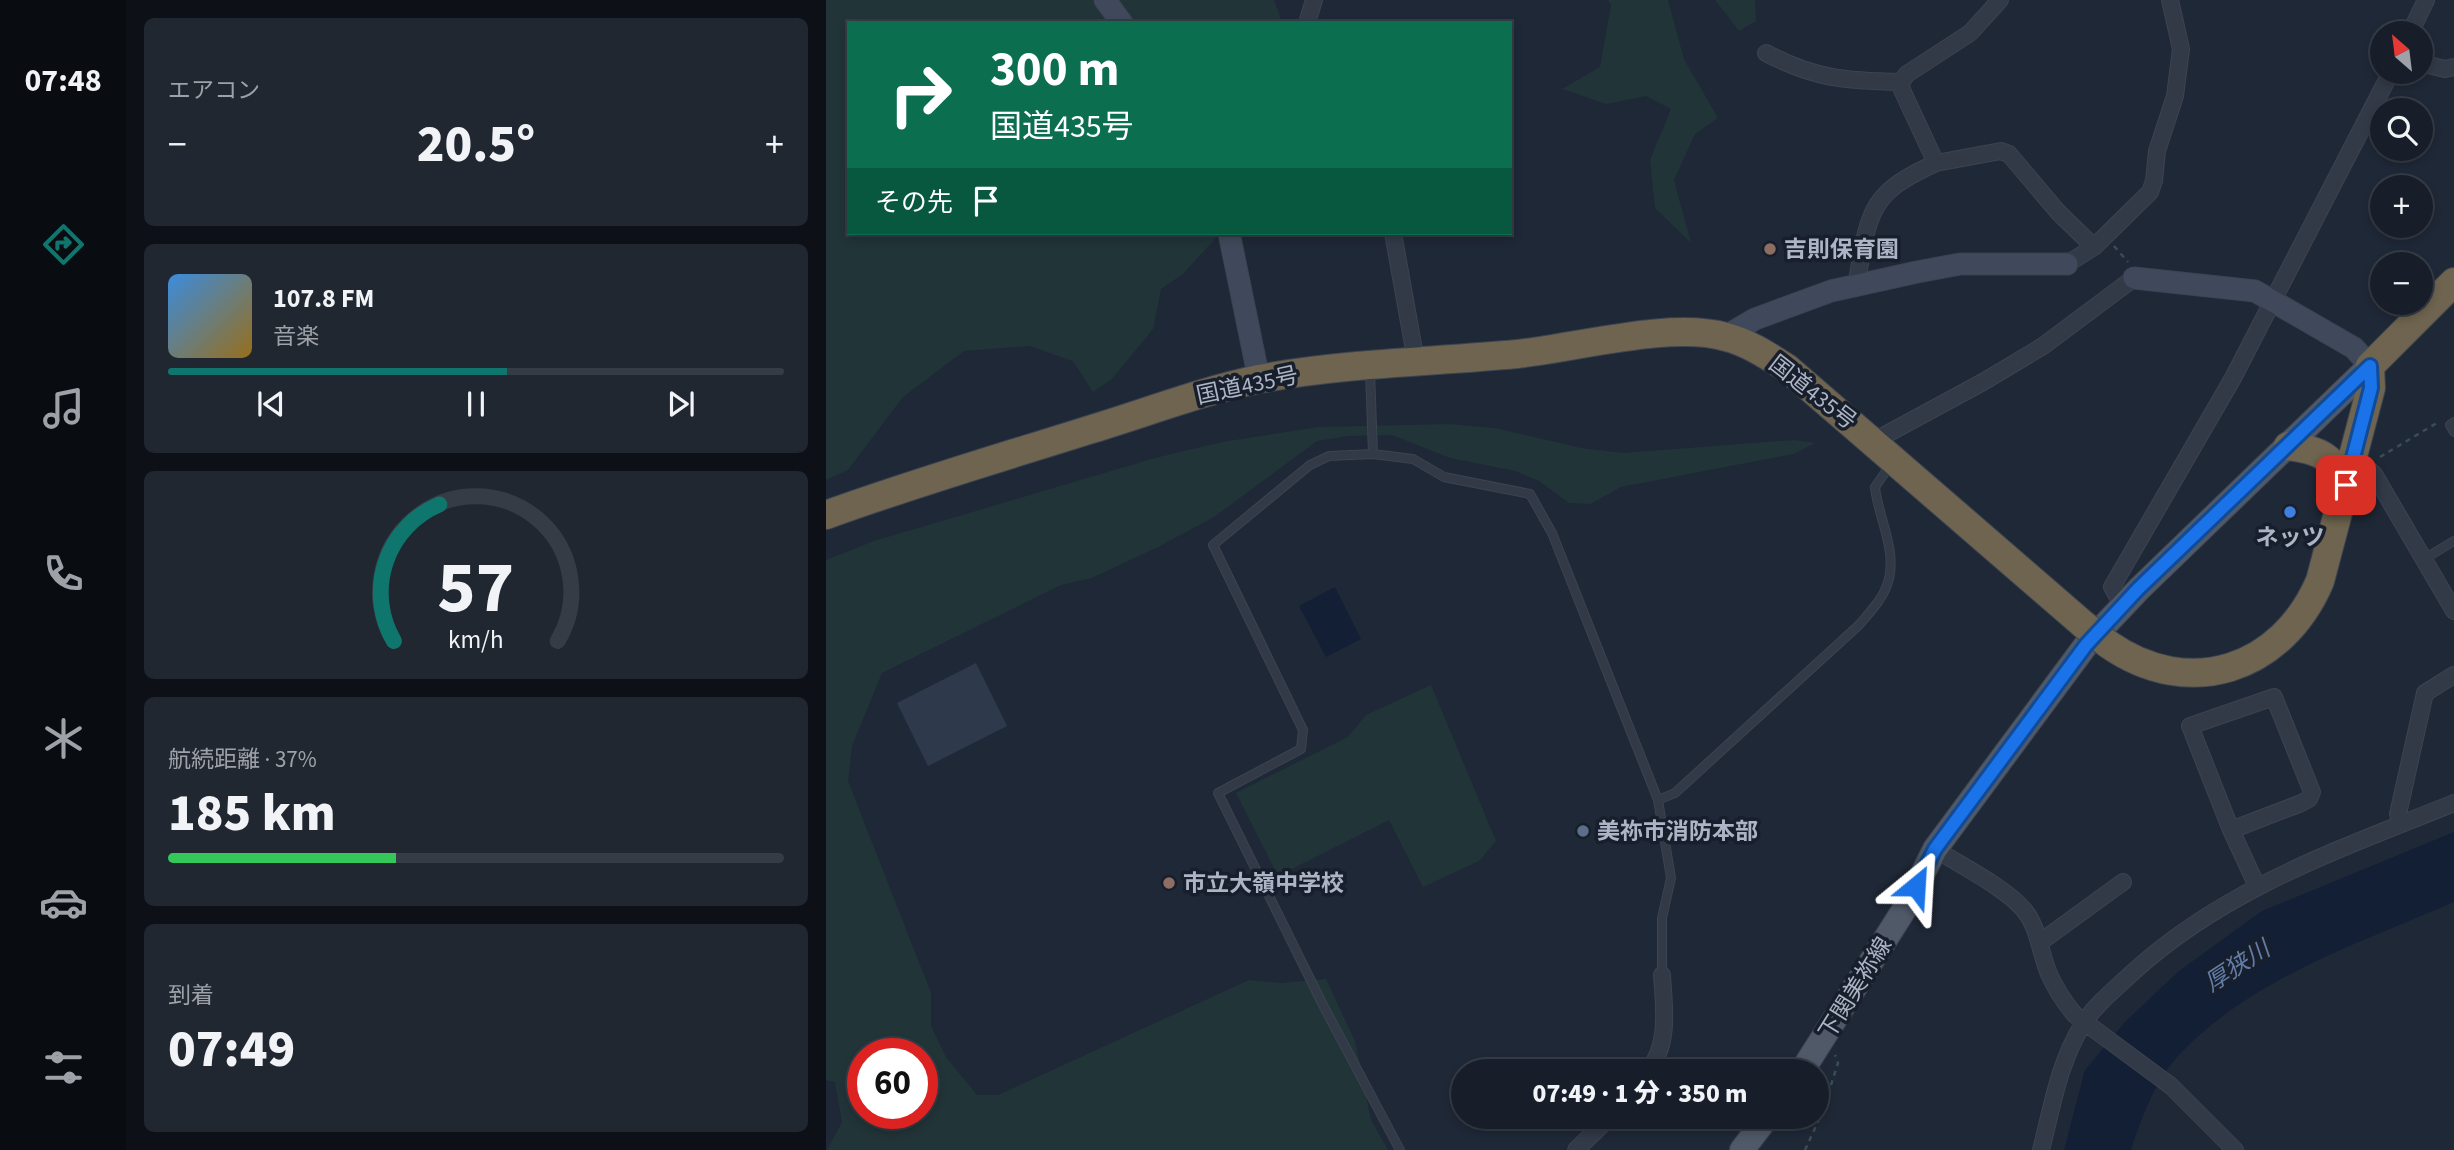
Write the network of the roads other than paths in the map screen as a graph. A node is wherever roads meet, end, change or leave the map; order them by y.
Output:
1 (1105, 0) edge
2 (1314, 0) edge
3 (2000, 0) edge
4 (2170, 0) edge
5 (2426, 0) edge
6 (1121, 21) edge
7 (1308, 21) edge
8 (2416, 21) edge
9 (1766, 53) dead end
10 (2433, 66) edge
11 (2454, 67) edge
12 (1901, 82) junction
13 (2385, 84) edge
14 (1936, 163) junction
15 (1229, 235) edge
16 (1393, 235) edge
17 (2099, 242) junction
18 (2067, 264) joint
19 (2134, 278) joint
20 (2454, 282) edge
21 (1860, 284) junction
22 (2274, 300) junction
23 (1726, 337) junction
24 (1416, 361) junction
25 (1370, 365) junction
26 (2370, 366) junction
27 (1259, 379) junction
28 (2454, 422) edge
29 (2454, 432) edge
30 (1874, 441) junction
31 (2288, 446) junction
32 (1373, 454) junction
33 (1894, 460) junction
34 (2355, 473) junction
35 (826, 516) edge
36 (2454, 541) edge
37 (2424, 559) junction
38 (2123, 606) junction
39 (2454, 611) edge
40 (2454, 675) edge
41 (1658, 800) junction
42 (2454, 803) edge
43 (2401, 824) junction
44 (2231, 830) junction
45 (1935, 849) junction
46 (2123, 882) dead end
47 (2257, 886) junction
48 (2039, 943) junction
49 (1662, 975) joint
50 (2089, 1027) junction
51 (1655, 1059) edge
52 (1811, 1059) edge
53 (1598, 1129) edge
54 (1758, 1129) edge
55 (1400, 1150) edge
56 (1576, 1150) edge
57 (1741, 1150) edge
58 (2041, 1150) edge
59 (2235, 1150) edge

1 - 6 street
2 - 7 street
3 - 12 street
4 - 17 street
5 - 8 street
9 - 12 street
10 - 11 street
12 - 14 street
13 - 22 street
14 - 17 street
14 - 21 street
15 - 27 street
16 - 24 street
17 - 18 street
18 - 21 street
19 - 22 street
19 - 30 street
20 - 26 highway
21 - 23 street
22 - 26 street
22 - 38 street
23 - 24 highway, 国道435号
23 - 30 highway, 国道435号
24 - 25 highway, 国道435号
25 - 27 highway, 国道435号
25 - 32 lane
26 - 31 main road, 下関美祢線
26 - 34 highway, 国道435号
27 - 35 highway, 国道435号
28 - 29 lane
30 - 33 highway, 国道435号
31 - 34 highway
31 - 38 main road, 下関美祢線
32 - 41 lane
32 - 55 lane
33 - 34 highway, 国道435号, bridge
33 - 41 lane
34 - 37 street
36 - 37 lane
37 - 39 street
38 - 45 main road, 下関美祢線
40 - 43 street
41 - 49 lane
42 - 43 street
43 - 47 street
44 - 44 street
44 - 47 street
45 - 48 street
45 - 52 main road, 下関美祢線
46 - 48 street
47 - 50 street
48 - 50 street
49 - 51 street
50 - 58 street
50 - 59 street
53 - 56 street
54 - 57 main road

